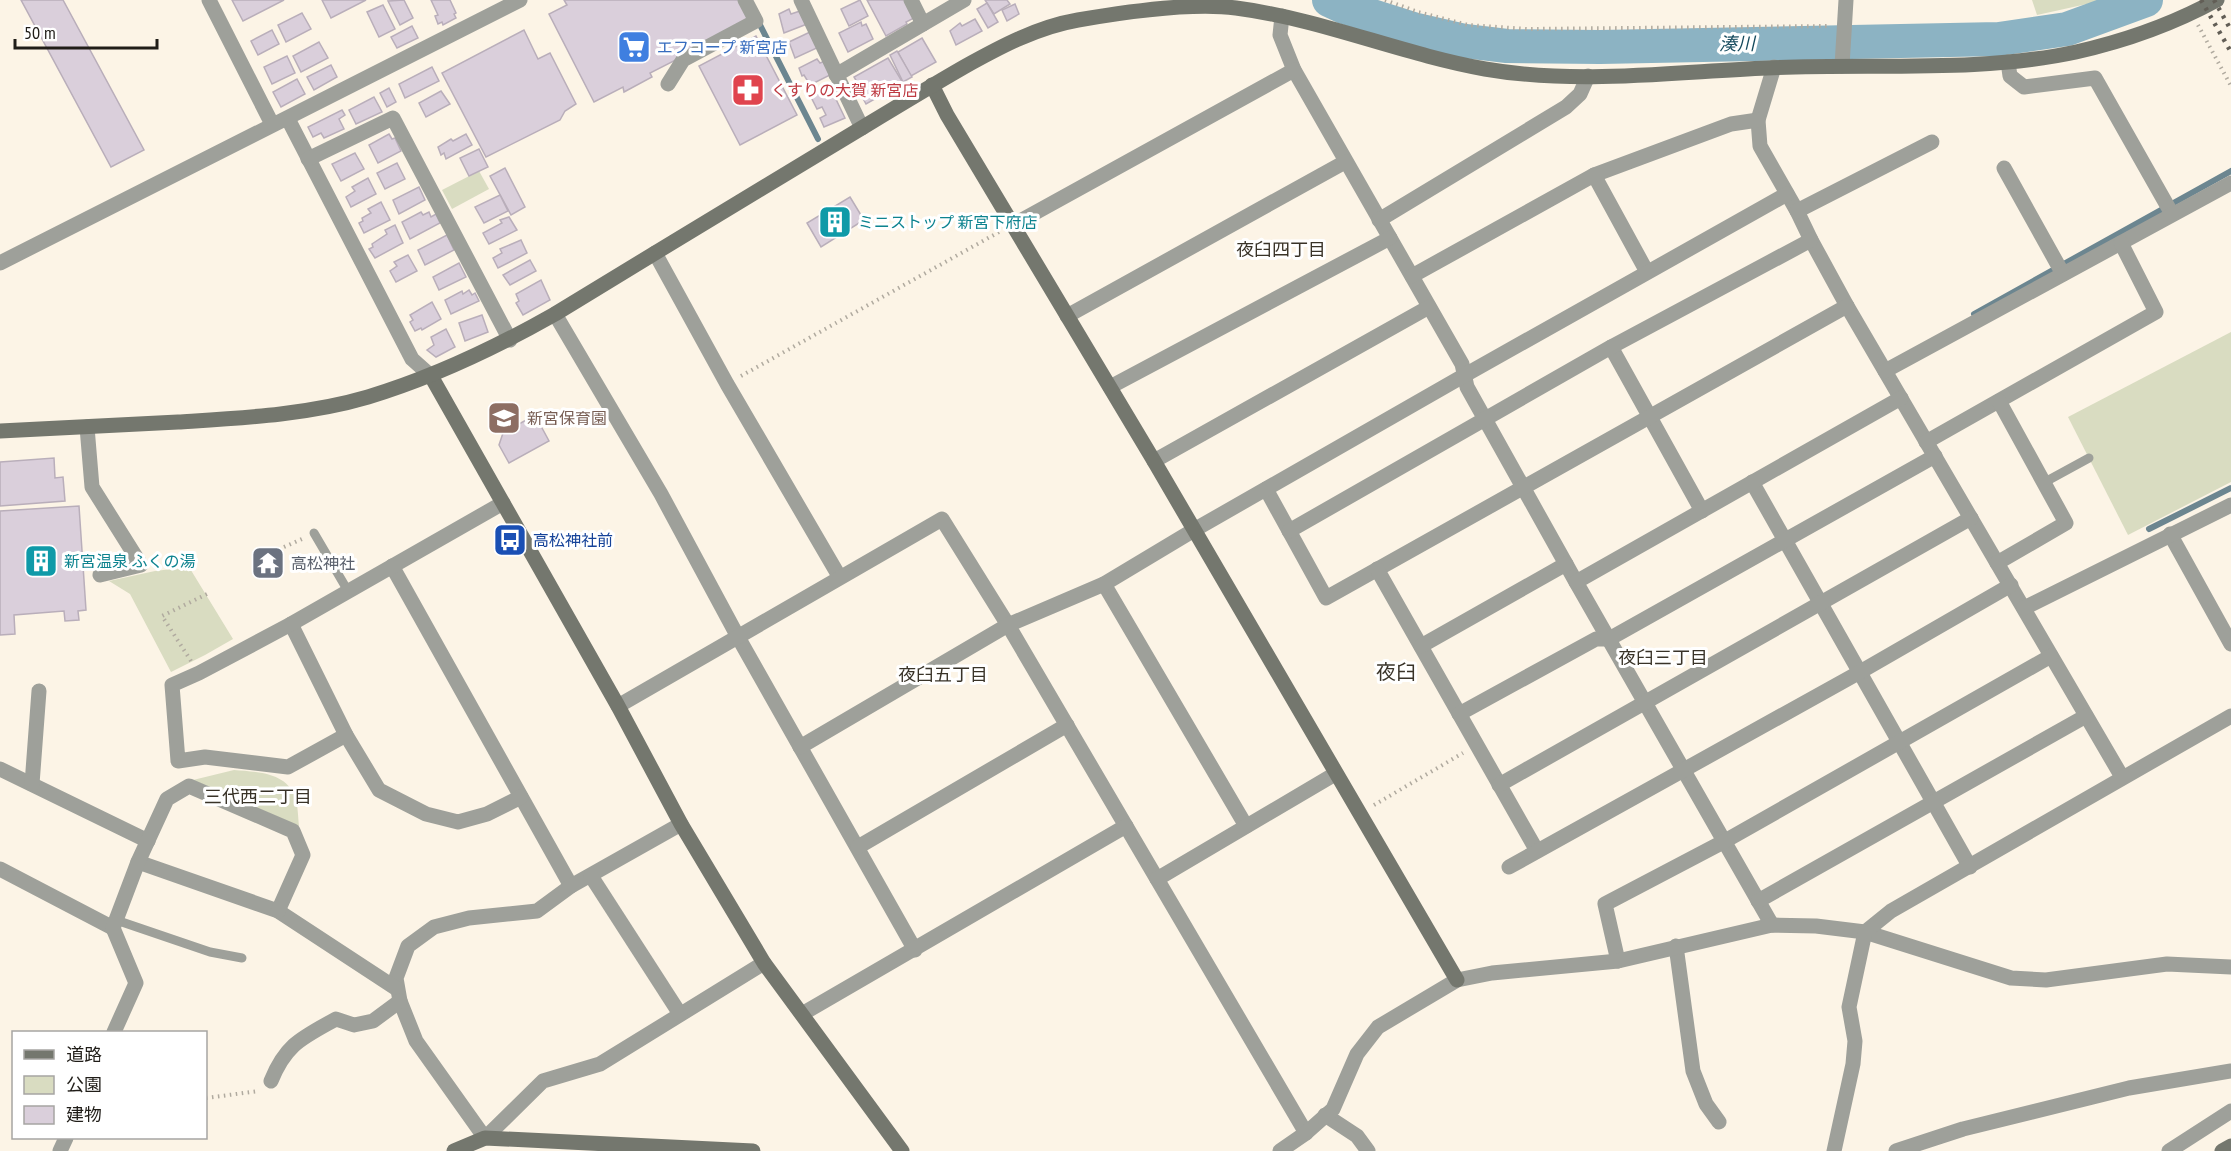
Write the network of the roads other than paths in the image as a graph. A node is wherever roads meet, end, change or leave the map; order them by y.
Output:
1 (209, 0) edge
2 (520, 0) edge
3 (745, 0) edge
4 (801, 0) edge
5 (911, 0) edge
6 (964, 0) edge
7 (1846, 0) edge
8 (2217, 0) edge
9 (1161, 4) edge
10 (1282, 16) junction
11 (922, 24) junction
12 (2008, 62) junction
13 (1842, 66) junction
14 (1774, 67) junction
15 (1294, 70) junction
16 (836, 75) junction
17 (1588, 76) junction
18 (668, 84) dead end
19 (932, 85) junction
20 (288, 118) junction
21 (1758, 120) junction
22 (272, 124) junction
23 (861, 128) junction
24 (1932, 142) dead end
25 (308, 159) junction
26 (1345, 162) junction
27 (2004, 168) dead end
28 (1594, 175) junction
29 (2231, 183) edge
30 (1787, 194) junction
31 (1797, 210) junction
32 (2172, 214) junction
33 (1379, 220) junction
34 (1013, 225) junction
35 (1390, 238) junction
36 (1811, 240) junction
37 (2121, 243) junction
38 (655, 253) junction
39 (0, 263) edge
40 (1647, 272) junction
41 (2063, 274) junction
42 (1412, 276) junction
43 (1847, 306) junction
44 (1429, 307) junction
45 (555, 314) junction
46 (1067, 316) junction
47 (510, 340) junction
48 (1611, 347) junction
49 (1885, 371) junction
50 (1465, 375) junction
51 (431, 376) junction
52 (1110, 387) junction
53 (1901, 398) junction
54 (1999, 401) junction
55 (1649, 416) junction
56 (1486, 420) junction
57 (87, 427) junction
58 (0, 431) edge
59 (1926, 442) junction
60 (1935, 456) junction
61 (2090, 458) dead end
62 (1154, 461) junction
63 (1752, 482) junction
64 (2045, 482) junction
65 (1523, 487) junction
66 (1266, 489) junction
67 (503, 503) junction
68 (2231, 505) edge
69 (1702, 511) junction
70 (1971, 518) junction
71 (1194, 530) junction
72 (1289, 531) junction
73 (314, 533) road end
74 (2170, 534) junction
75 (1784, 541) junction
76 (1997, 563) junction
77 (1566, 564) junction
78 (392, 566) junction
79 (1377, 570) junction
80 (100, 575) dead end
81 (839, 576) junction
82 (1576, 582) junction
83 (1104, 584) junction
84 (2011, 585) junction
85 (348, 591) junction
86 (1821, 603) junction
87 (2024, 608) junction
88 (291, 624) junction
89 (1008, 625) junction
90 (738, 637) junction
91 (1609, 639) junction
92 (2231, 644) edge
93 (1421, 646) junction
94 (2051, 656) junction
95 (1860, 672) junction
96 (39, 691) dead end
97 (1646, 702) junction
98 (618, 706) junction
99 (1459, 714) junction
100 (2086, 716) junction
101 (2231, 716) edge
102 (1067, 725) junction
103 (346, 735) junction
104 (1899, 742) junction
105 (800, 747) junction
106 (0, 769) edge
107 (1684, 770) junction
108 (1335, 774) junction
109 (2122, 777) junction
110 (32, 784) junction
111 (1499, 785) junction
112 (521, 797) junction
113 (1932, 801) junction
114 (681, 824) junction
115 (1126, 826) junction
116 (1246, 826) junction
117 (148, 841) junction
118 (1725, 841) junction
119 (858, 848) junction
120 (1537, 851) junction
121 (138, 862) junction
122 (1509, 867) dead end
123 (1970, 867) junction
124 (0, 869) edge
125 (591, 876) junction
126 (1157, 879) junction
127 (571, 886) junction
128 (1758, 901) junction
129 (278, 911) junction
130 (114, 924) junction
131 (1772, 925) junction
132 (1864, 932) junction
133 (1676, 946) junction
134 (915, 950) junction
135 (242, 958) dead end
136 (1618, 961) junction
137 (764, 963) junction
138 (2231, 968) edge
139 (1457, 980) junction
140 (399, 995) junction
141 (680, 1014) junction
142 (802, 1014) junction
143 (114, 1031) edge
144 (2231, 1071) edge
145 (271, 1081) road end
146 (2231, 1111) edge
147 (1325, 1115) junction
148 (1719, 1122) dead end
149 (1306, 1133) junction
150 (485, 1138) junction
151 (552, 1146) edge
152 (2231, 1146) edge
153 (454, 1151) edge
154 (753, 1151) edge
155 (902, 1151) edge
156 (1280, 1151) edge
157 (1368, 1151) edge
158 (1834, 1151) edge
159 (1896, 1151) edge
160 (2169, 1151) edge
161 (2222, 1151) edge

1 - 22 street
2 - 20 street
3 - 18 street
4 - 16 street
5 - 11 street
6 - 11 street
7 - 13 street
8 - 12 street
9 - 10 street
9 - 19 street
10 - 15 street
10 - 17 street
11 - 16 street
12 - 13 street
12 - 32 street
13 - 14 street
14 - 17 street
14 - 21 street
15 - 26 street
15 - 34 street
16 - 23 street
17 - 33 street
19 - 23 street
19 - 34 street
20 - 22 street
20 - 25 street
21 - 28 street
21 - 30 street
22 - 39 street
23 - 38 street
24 - 31 street
25 - 47 street
25 - 51 street
26 - 33 street
26 - 46 street
27 - 41 street
28 - 40 street
28 - 42 street
29 - 32 street
30 - 31 street
30 - 40 street
31 - 36 street
32 - 37 street
33 - 35 street
34 - 46 street
35 - 42 street
35 - 52 street
36 - 43 street
36 - 48 street
37 - 41 street
37 - 54 street
38 - 45 street
38 - 81 street
40 - 50 street
41 - 49 street
42 - 44 street
43 - 49 street
43 - 55 street
44 - 50 street
44 - 62 street
45 - 47 street
45 - 90 street
46 - 52 street
47 - 51 street
48 - 55 street
48 - 56 street
49 - 53 street
50 - 56 street
50 - 66 street
51 - 57 street
51 - 67 street
52 - 62 street
53 - 59 street
53 - 63 street
54 - 59 street
54 - 64 street
55 - 65 street
55 - 69 street
56 - 65 street
56 - 72 street
57 - 58 street
57 - 80 street
59 - 60 street
60 - 70 street
60 - 75 street
61 - 64 lane
62 - 71 street
63 - 69 street
63 - 75 street
64 - 76 street
65 - 77 street
65 - 79 street
66 - 71 street
66 - 72 street
67 - 78 street
67 - 98 street
68 - 74 street
69 - 82 street
70 - 76 street
70 - 86 street
71 - 83 street
71 - 108 street
72 - 79 street
73 - 85 lane
74 - 87 street
74 - 92 street
75 - 86 street
75 - 91 street
76 - 84 street
77 - 82 street
77 - 93 street
78 - 85 street
78 - 112 street
79 - 93 street
81 - 89 street
81 - 90 street
82 - 91 street
83 - 89 street
83 - 116 street
84 - 87 street
84 - 95 street
85 - 88 street
86 - 95 street
86 - 97 street
87 - 94 street
88 - 103 street
88 - 103 street
89 - 102 street
89 - 105 street
90 - 98 street
90 - 105 street
91 - 97 street
91 - 99 street
93 - 99 street
94 - 100 street
94 - 104 street
95 - 104 street
95 - 107 street
96 - 110 street
97 - 107 street
97 - 111 street
98 - 114 street
99 - 111 street
100 - 109 street
100 - 113 street
101 - 109 street
102 - 115 street
102 - 119 street
103 - 112 street
104 - 113 street
104 - 118 street
105 - 119 street
106 - 110 street
107 - 118 street
107 - 120 street
108 - 116 street
108 - 139 street
109 - 123 street
110 - 117 street
111 - 120 street
112 - 127 street
113 - 123 street
113 - 128 street
114 - 125 street
114 - 137 street
115 - 126 street
115 - 134 street
116 - 126 street
117 - 121 street
117 - 129 street
118 - 128 street
118 - 136 street
119 - 134 street
120 - 122 street
121 - 129 street
121 - 130 street
123 - 132 street
124 - 130 street
125 - 127 street
125 - 141 street
126 - 149 street
127 - 140 street
128 - 131 street
129 - 140 street
130 - 135 lane
130 - 143 street
131 - 132 street
131 - 133 street
132 - 138 street
132 - 158 street
133 - 136 street
133 - 148 street
134 - 142 street
136 - 139 street
137 - 141 street
137 - 142 street
139 - 147 street
140 - 145 street
140 - 150 street
141 - 150 street
142 - 155 street
144 - 159 street
146 - 160 street
147 - 149 street
147 - 157 street
149 - 156 street
150 - 151 street
150 - 153 street
151 - 154 street
152 - 161 street

